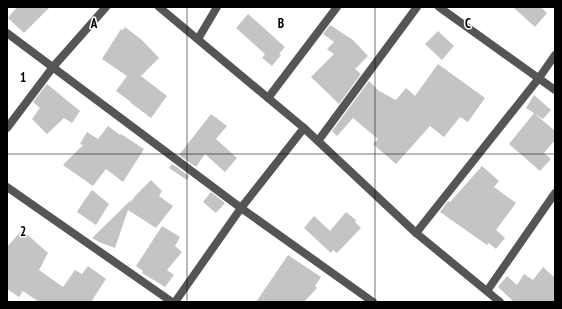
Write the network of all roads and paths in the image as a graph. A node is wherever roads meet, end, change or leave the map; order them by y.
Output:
1 (106, 7) edge
2 (159, 7) edge
3 (217, 7) edge
4 (337, 7) edge
5 (417, 7) edge
6 (439, 7) edge
7 (7, 33) edge
8 (198, 39) junction
9 (555, 55) edge
10 (53, 67) junction
11 (539, 78) junction
12 (555, 90) edge
13 (268, 98) junction
14 (7, 128) edge
15 (304, 128) junction
16 (318, 141) junction
17 (7, 187) edge
18 (555, 193) edge
19 (241, 208) junction
20 (416, 233) junction
21 (487, 291) junction
22 (173, 302) edge
23 (373, 302) edge
24 (500, 302) edge

1 - 10 street
2 - 8 street
3 - 8 street
4 - 13 street
5 - 16 street
6 - 11 street
7 - 10 street
8 - 13 street
9 - 11 street
10 - 14 street
10 - 19 street
11 - 12 street
11 - 20 street
13 - 15 street
15 - 16 street
15 - 19 street
16 - 20 street
17 - 22 street
18 - 21 street
19 - 22 street
19 - 23 street
20 - 21 street
21 - 24 street

